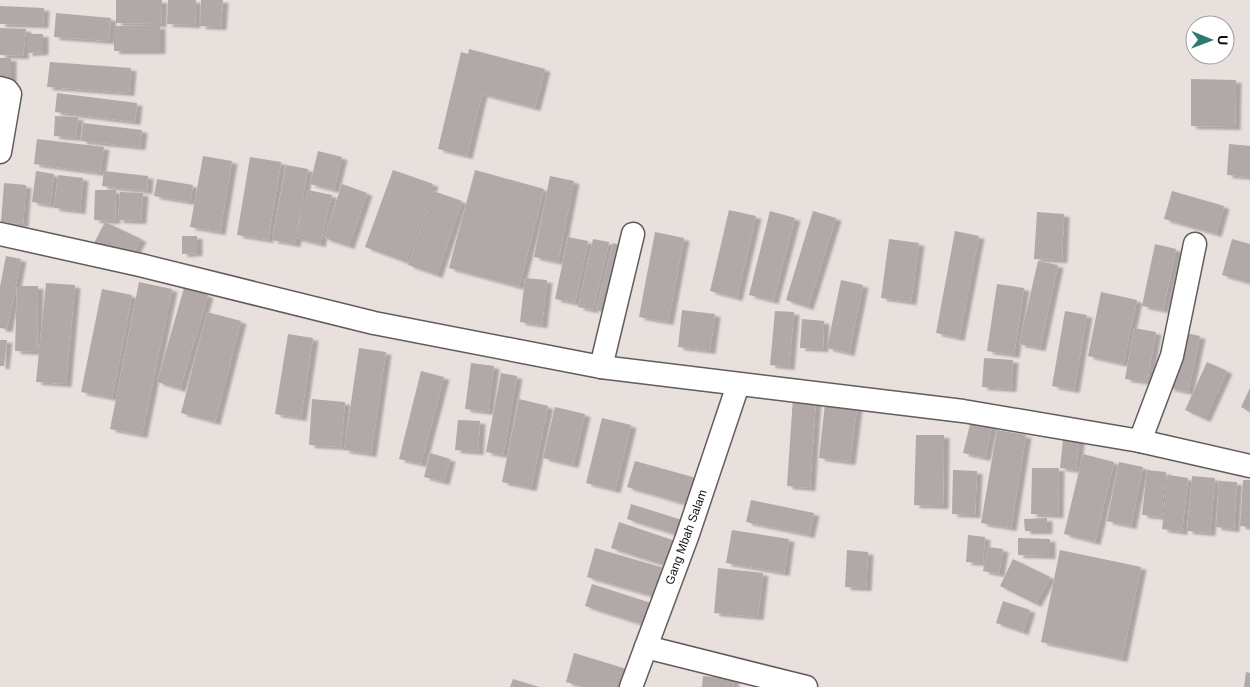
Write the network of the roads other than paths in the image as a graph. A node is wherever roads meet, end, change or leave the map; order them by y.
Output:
1 (0, 88) edge
2 (2, 129) edge
3 (0, 152) edge
4 (0, 234) edge
5 (633, 234) dead end
6 (1195, 244) dead end
7 (601, 367) junction
8 (738, 385) junction
9 (1140, 441) junction
10 (1250, 466) edge
11 (646, 647) junction
12 (631, 687) edge
13 (806, 687) edge

1 - 2 street
2 - 3 street
4 - 7 street
5 - 7 street
6 - 9 street
7 - 8 street
8 - 9 street
8 - 11 street, Gang Mbah Salam
9 - 10 street
11 - 12 street, Gang Mbah Salam
11 - 13 street

